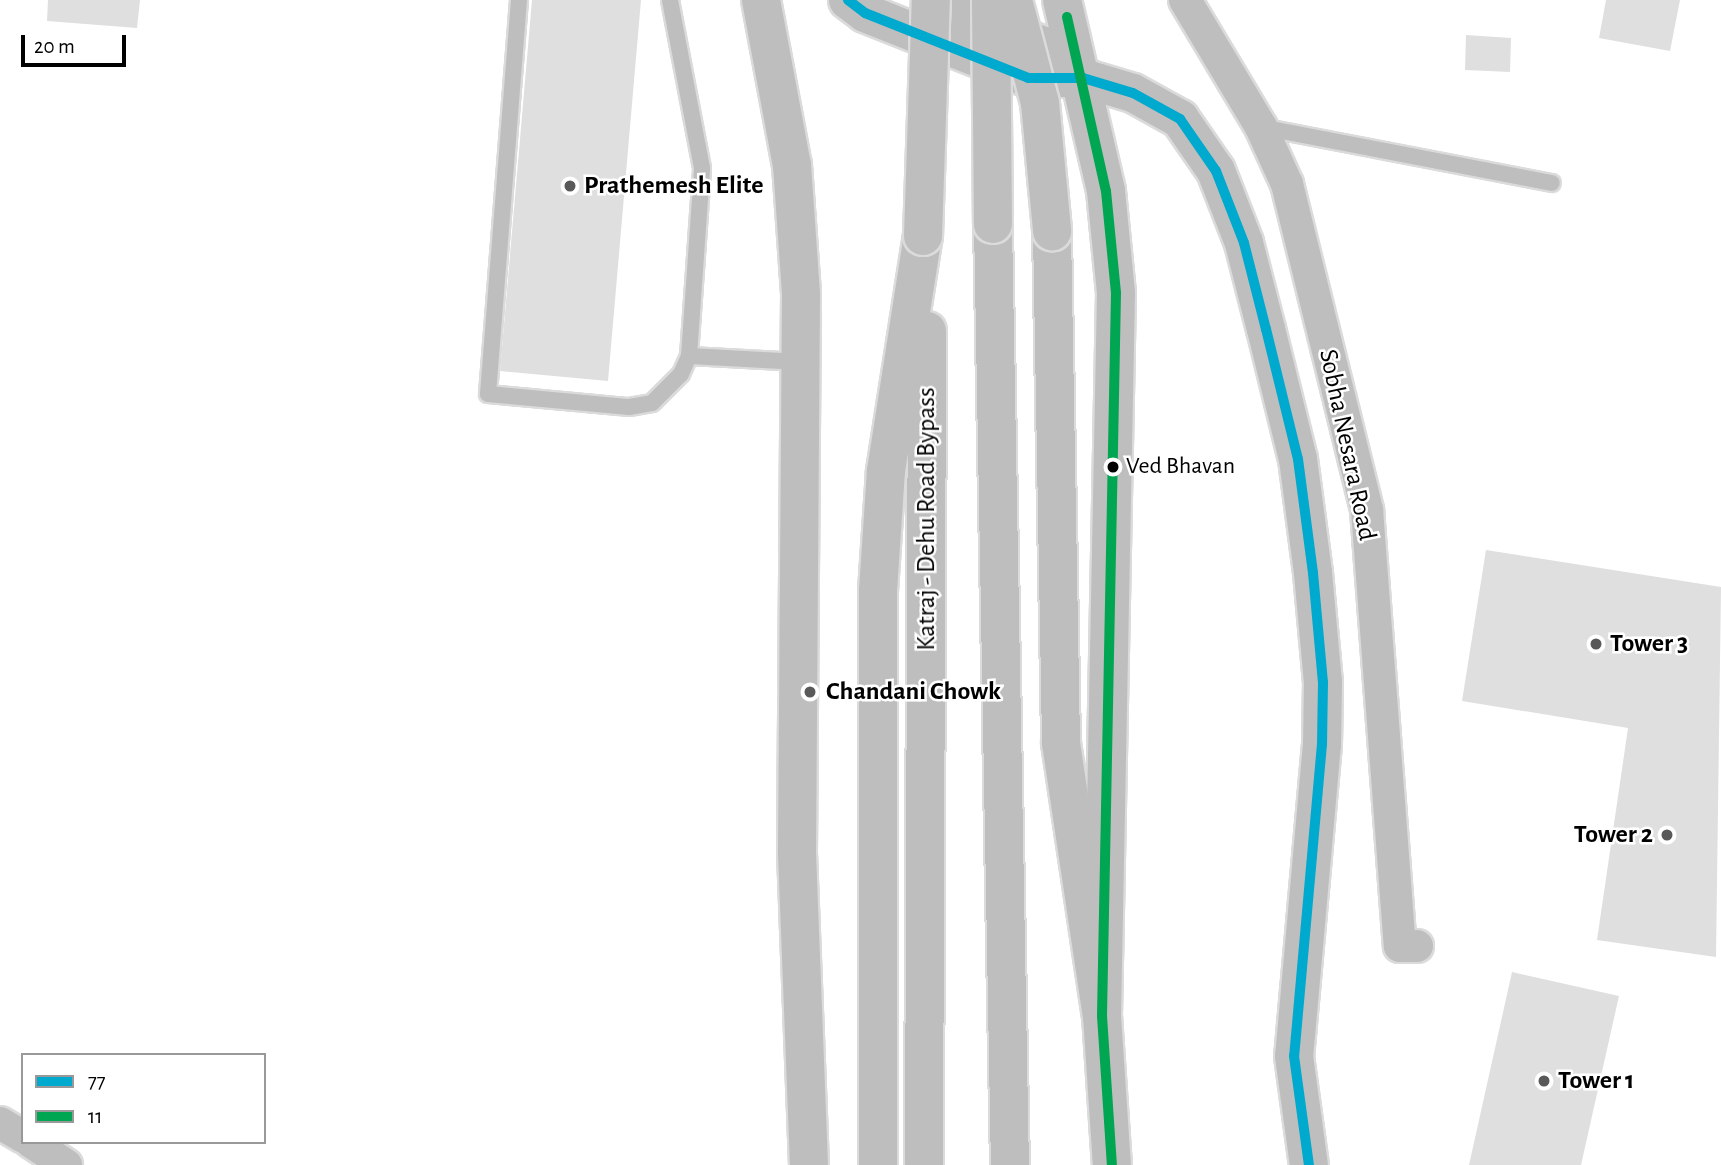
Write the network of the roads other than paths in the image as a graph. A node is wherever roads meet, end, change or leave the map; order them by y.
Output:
1 (519, 0) edge
2 (670, 0) edge
3 (761, 0) edge
4 (848, 0) edge
5 (932, 0) edge
6 (991, 0) edge
7 (1013, 0) edge
8 (1062, 0) edge
9 (1185, 0) edge
10 (1083, 78) junction
11 (1261, 127) junction
12 (1552, 183) dead end
13 (923, 236) junction
14 (688, 356) junction
15 (801, 362) junction
16 (1418, 946) dead end
17 (1102, 1017) junction
18 (0, 1123) edge
19 (21, 1136) edge
20 (34, 1144) edge
21 (66, 1165) edge
22 (809, 1165) edge
23 (878, 1165) edge
24 (924, 1165) edge
25 (1010, 1165) edge
26 (1112, 1165) edge
27 (1309, 1165) edge

1 - 14 lane
2 - 14 lane
3 - 15 main road
4 - 10 main road
5 - 10 main road
5 - 13 main road, Katraj - Dehu Road Bypass, bridge
6 - 25 main road, bridge
7 - 17 main road, bridge
8 - 10 main road
9 - 11 street, Sobha Nesara Road
10 - 17 main road
10 - 27 main road
11 - 12 lane
11 - 16 street, Sobha Nesara Road
13 - 23 main road
13 - 24 main road, Katraj - Dehu Road Bypass
14 - 15 lane
15 - 22 main road
17 - 26 main road
18 - 19 street
20 - 21 street

